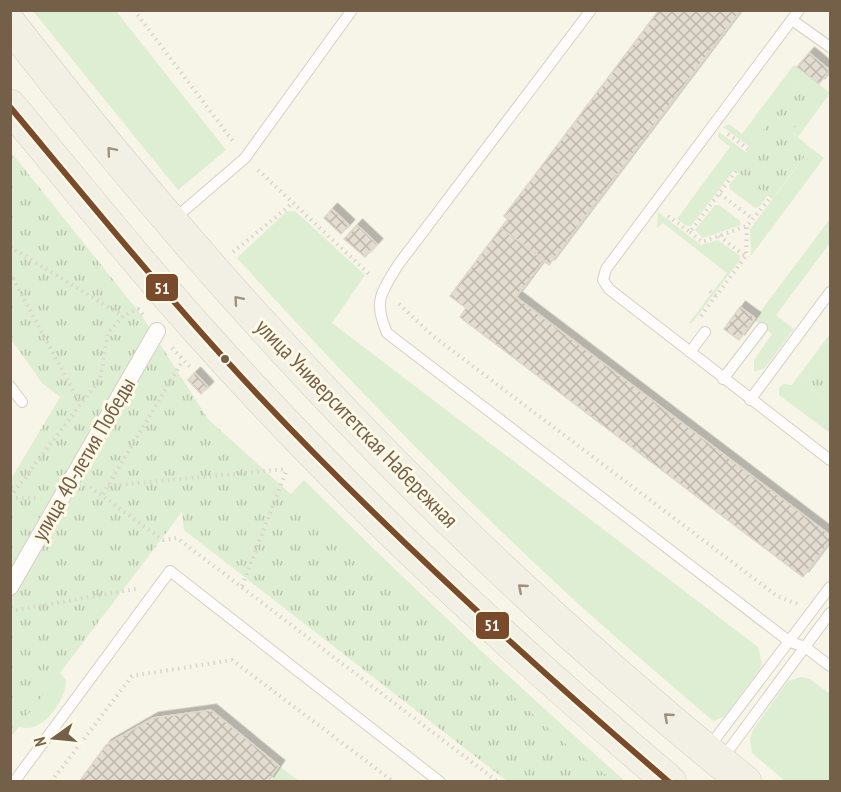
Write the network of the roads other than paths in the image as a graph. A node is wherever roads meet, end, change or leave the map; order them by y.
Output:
1 (352, 10) edge
2 (591, 10) edge
3 (799, 10) edge
4 (792, 20) junction
5 (10, 24) edge
6 (831, 47) edge
7 (10, 106) edge
8 (170, 222) junction
9 (831, 292) edge
10 (762, 328) dead end
11 (157, 331) dead end
12 (705, 332) dead end
13 (690, 352) junction
14 (723, 378) junction
15 (10, 386) edge
16 (750, 400) junction
17 (22, 402) dead end
18 (831, 460) edge
19 (10, 587) edge
20 (831, 587) edge
21 (831, 613) edge
22 (790, 642) junction
23 (805, 646) junction
24 (831, 666) edge
25 (724, 764) edge
26 (14, 782) edge
27 (440, 782) edge
28 (669, 782) edge

1 - 8 lane
2 - 22 lane
3 - 4 lane
4 - 6 lane
4 - 13 lane
8 -> 5 main road, улица Университетская Набережная
7 - 28 main road
25 -> 8 main road, улица Университетская Набережная
9 - 16 lane
10 - 14 lane
11 - 19 street, улица 40-летия Победы
12 - 13 lane
13 - 14 lane
14 - 16 lane
15 - 17 lane
16 - 18 lane
20 - 22 lane
21 - 23 lane
22 - 23 lane
22 - 25 lane
23 - 24 lane
23 - 25 lane
26 - 27 lane

